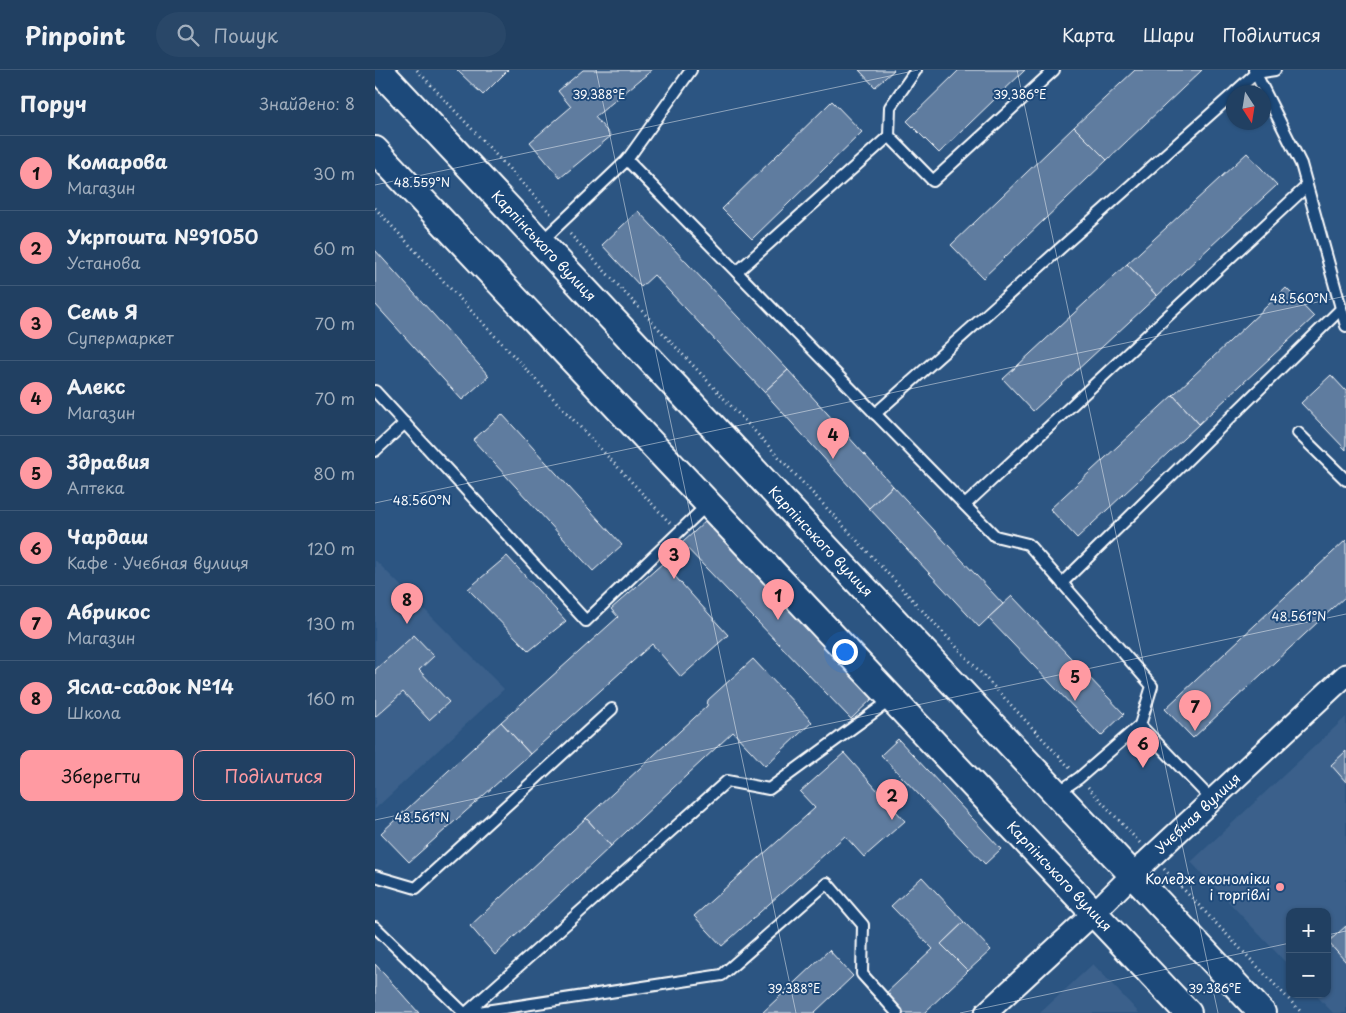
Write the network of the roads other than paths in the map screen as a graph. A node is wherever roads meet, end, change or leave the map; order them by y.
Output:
1 (379, 70) edge
2 (691, 70) edge
3 (916, 70) edge
4 (1054, 70) edge
5 (1275, 70) edge
6 (1255, 72) edge
7 (1242, 85) edge
8 (1226, 100) edge
9 (889, 136) junction
10 (375, 150) edge
11 (627, 160) junction
12 (1307, 186) junction
13 (540, 242) junction
14 (737, 272) junction
15 (1341, 309) junction
16 (1346, 326) edge
17 (375, 391) edge
18 (875, 414) junction
19 (405, 423) junction
20 (1298, 433) dead end
21 (375, 451) edge
22 (1346, 480) edge
23 (708, 504) junction
24 (965, 505) junction
25 (1062, 583) junction
26 (1346, 675) edge
27 (892, 699) junction
28 (611, 710) dead end
29 (1140, 725) junction
30 (1057, 794) junction
31 (1212, 800) junction
32 (1132, 874) junction
33 (375, 876) edge
34 (1094, 913) junction
35 (375, 927) edge
36 (465, 1013) edge
37 (472, 1013) edge
38 (897, 1013) edge
39 (985, 1013) edge
40 (1188, 1013) edge
41 (1262, 1013) edge

1 - 13 street, Карпінського вулиця
2 - 11 lane
3 - 9 lane
4 - 9 lane
5 - 6 lane
6 - 7 lane
6 - 12 lane
8 - 18 lane
9 - 14 lane
10 - 23 street, Карпінського вулиця
11 - 13 lane
11 - 14 lane
12 - 15 lane
12 - 24 lane
13 - 30 street, Карпінського вулиця
14 - 18 lane
15 - 16 lane
15 - 25 lane
17 - 19 lane
18 - 24 lane
19 - 21 lane
19 - 23 lane
20 - 22 lane
23 - 27 street, Карпінського вулиця
24 - 25 lane
25 - 29 lane
26 - 31 street, Учєбная вулиця
27 - 34 street, Карпінського вулиця
27 - 36 lane
28 - 33 lane
29 - 30 lane
29 - 31 lane
30 - 32 street, Карпінського вулиця
31 - 32 street, Учєбная вулиця
32 - 34 street, Учєбная вулиця
32 - 41 street, Карпінського вулиця
34 - 39 street, Учєбная вулиця
34 - 40 street, Карпінського вулиця
35 - 36 lane
37 - 38 lane

